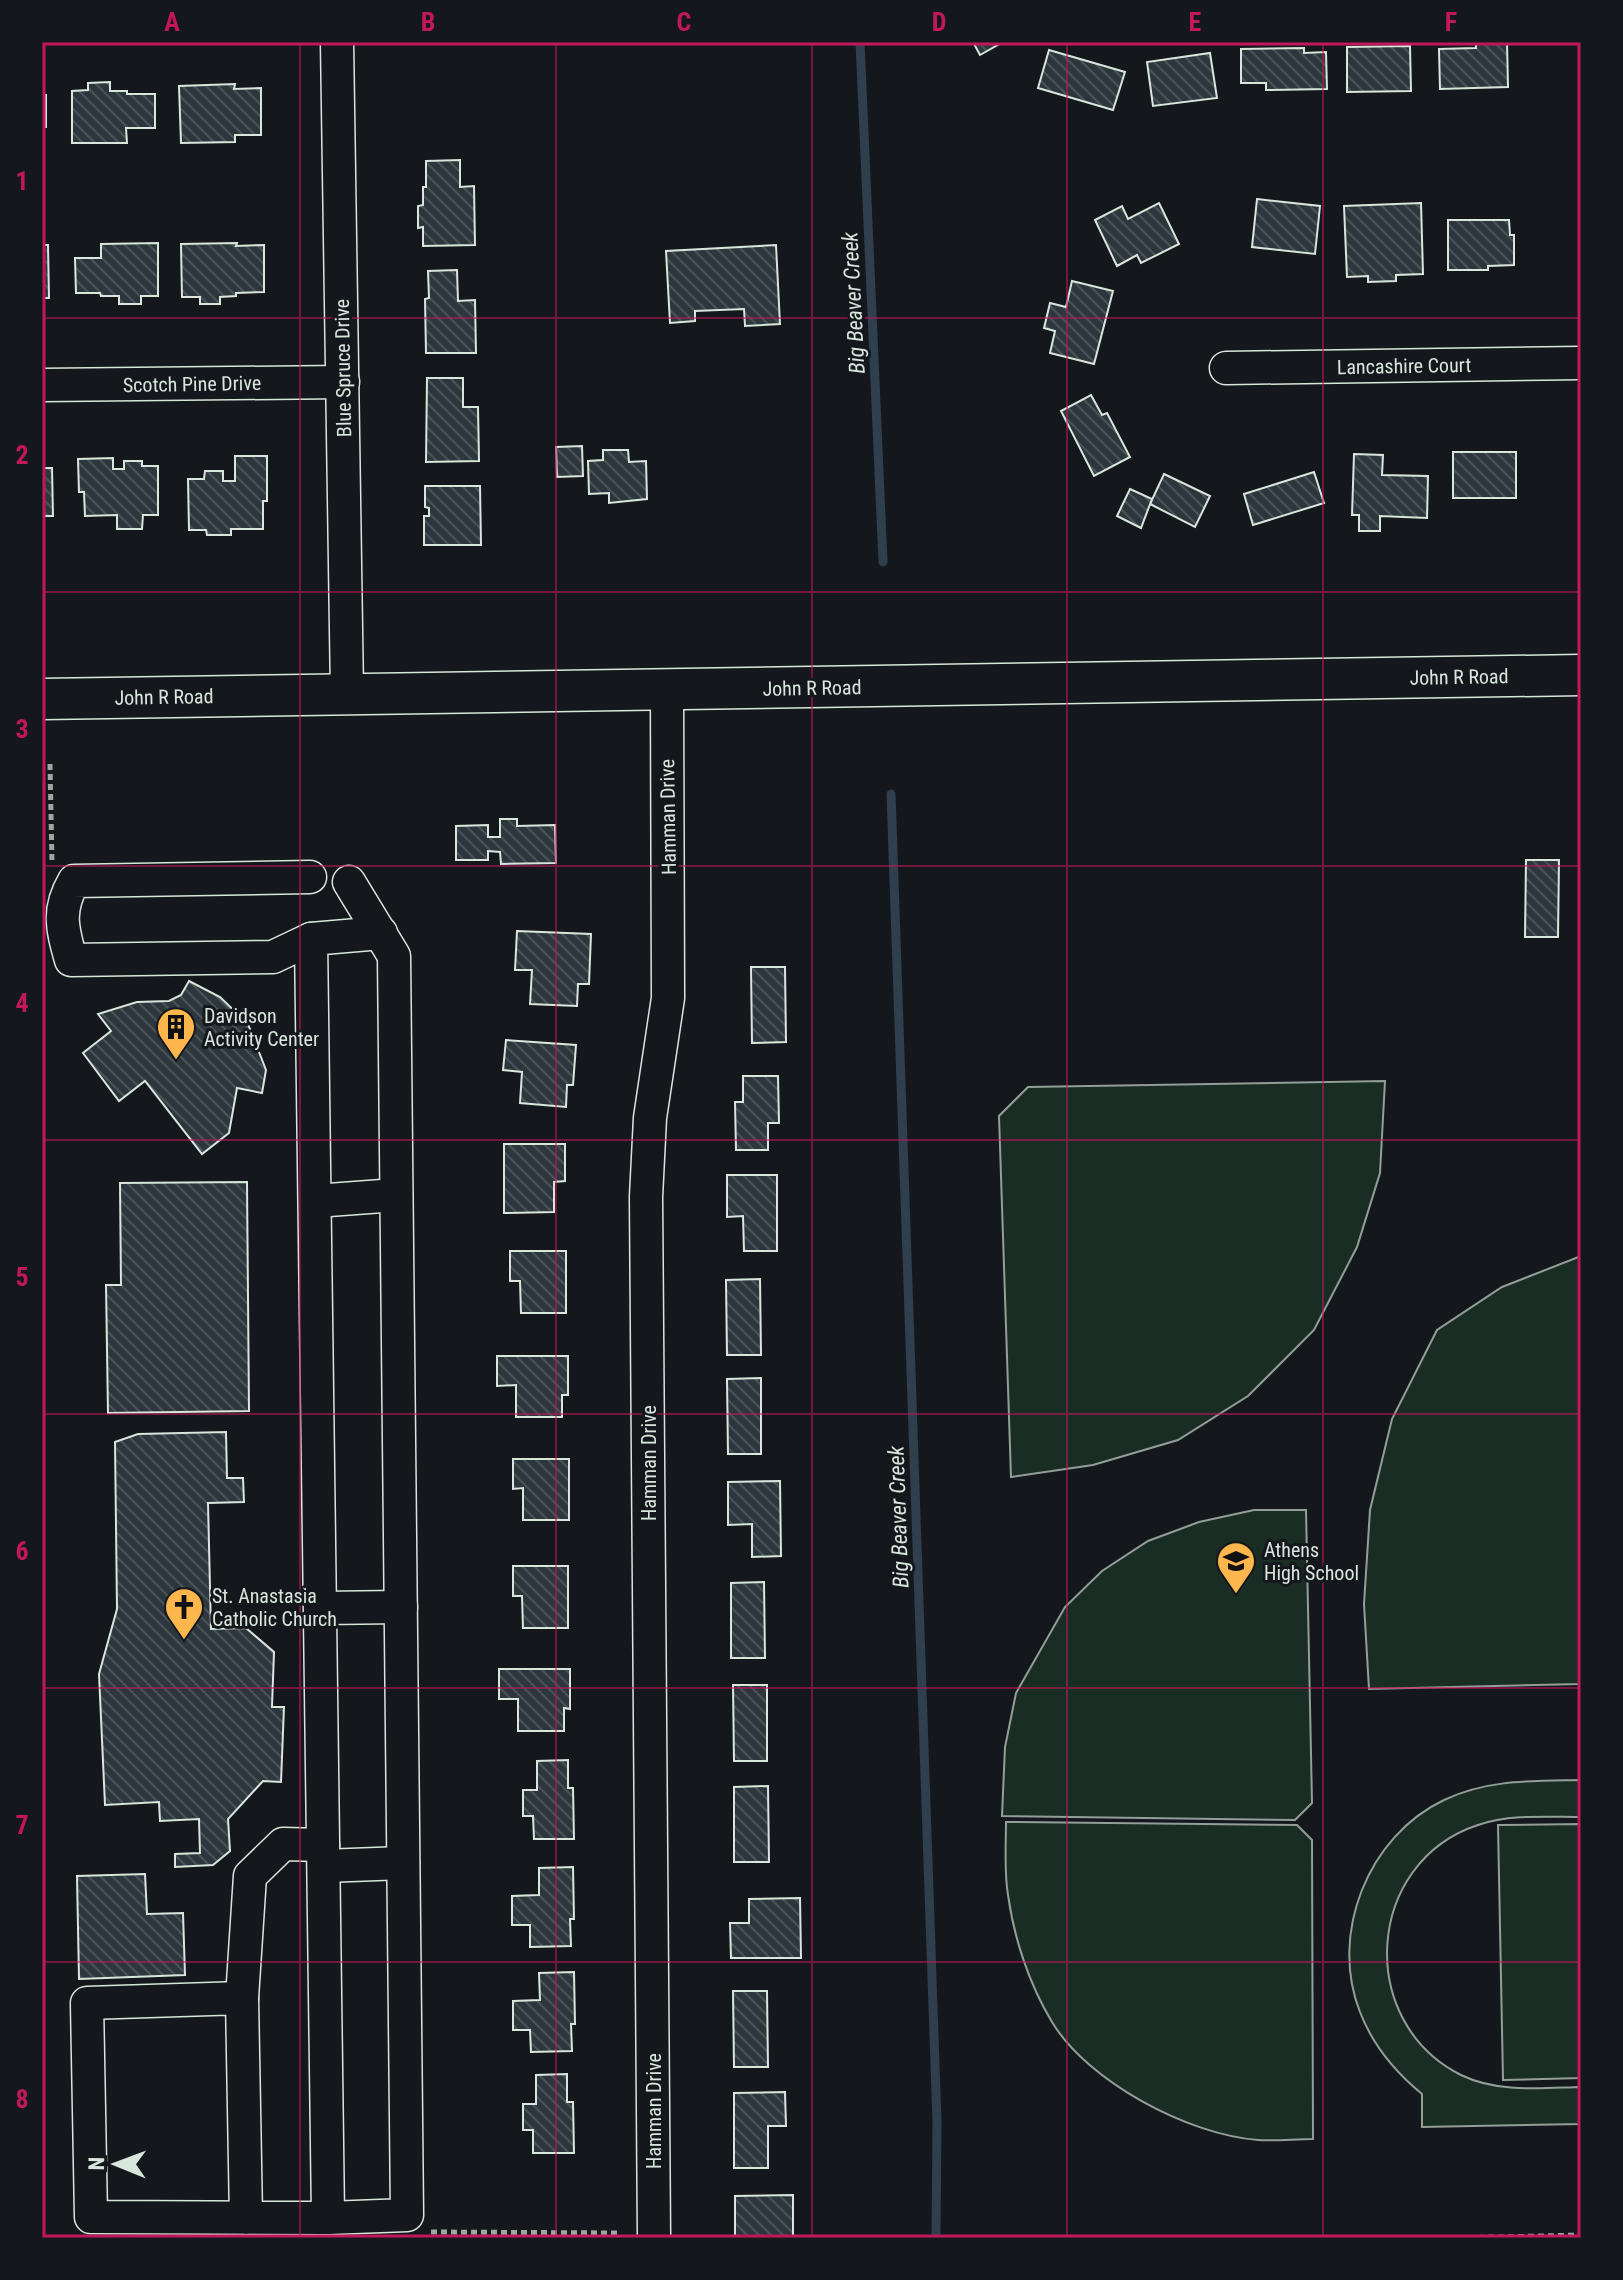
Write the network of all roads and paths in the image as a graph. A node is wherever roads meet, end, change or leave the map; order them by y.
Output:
1 (337, 42) edge
2 (1581, 363) edge
3 (1226, 368) dead end
4 (343, 382) junction
5 (42, 385) edge
6 (1581, 675) edge
7 (667, 690) junction
8 (347, 694) junction
9 (42, 699) edge
10 (50, 764) dead end
11 (310, 877) dead end
12 (349, 882) dead end
13 (63, 901) junction
14 (381, 933) junction
15 (311, 939) junction
16 (396, 1195) junction
17 (315, 1201) junction
18 (401, 1607) junction
19 (321, 1608) junction
20 (324, 1855) junction
21 (403, 1863) junction
22 (242, 1998) junction
23 (407, 2215) junction
24 (246, 2218) junction
25 (328, 2218) junction
26 (617, 2233) dead end
27 (1581, 2235) edge
28 (654, 2238) edge
29 (1458, 2238) edge

1 - 4 street, Blue Spruce Drive
2 - 3 street, Lancashire Court
4 - 5 street, Scotch Pine Drive
4 - 8 street, Blue Spruce Drive
6 - 7 main road, John R Road
7 - 8 main road, John R Road
7 - 28 street, Hamman Drive
8 - 9 main road, John R Road
10 - 13 path
11 - 13 street
12 - 14 street
13 - 15 street
14 - 15 street
14 - 16 street
15 - 17 street
16 - 17 street
16 - 18 street
17 - 19 street
18 - 19 street
18 - 21 street
19 - 20 street
20 - 21 street
20 - 22 street
20 - 25 street
21 - 23 street
22 - 24 street
22 - 24 street
23 - 25 street
23 - 26 path
24 - 25 street
27 - 29 path

